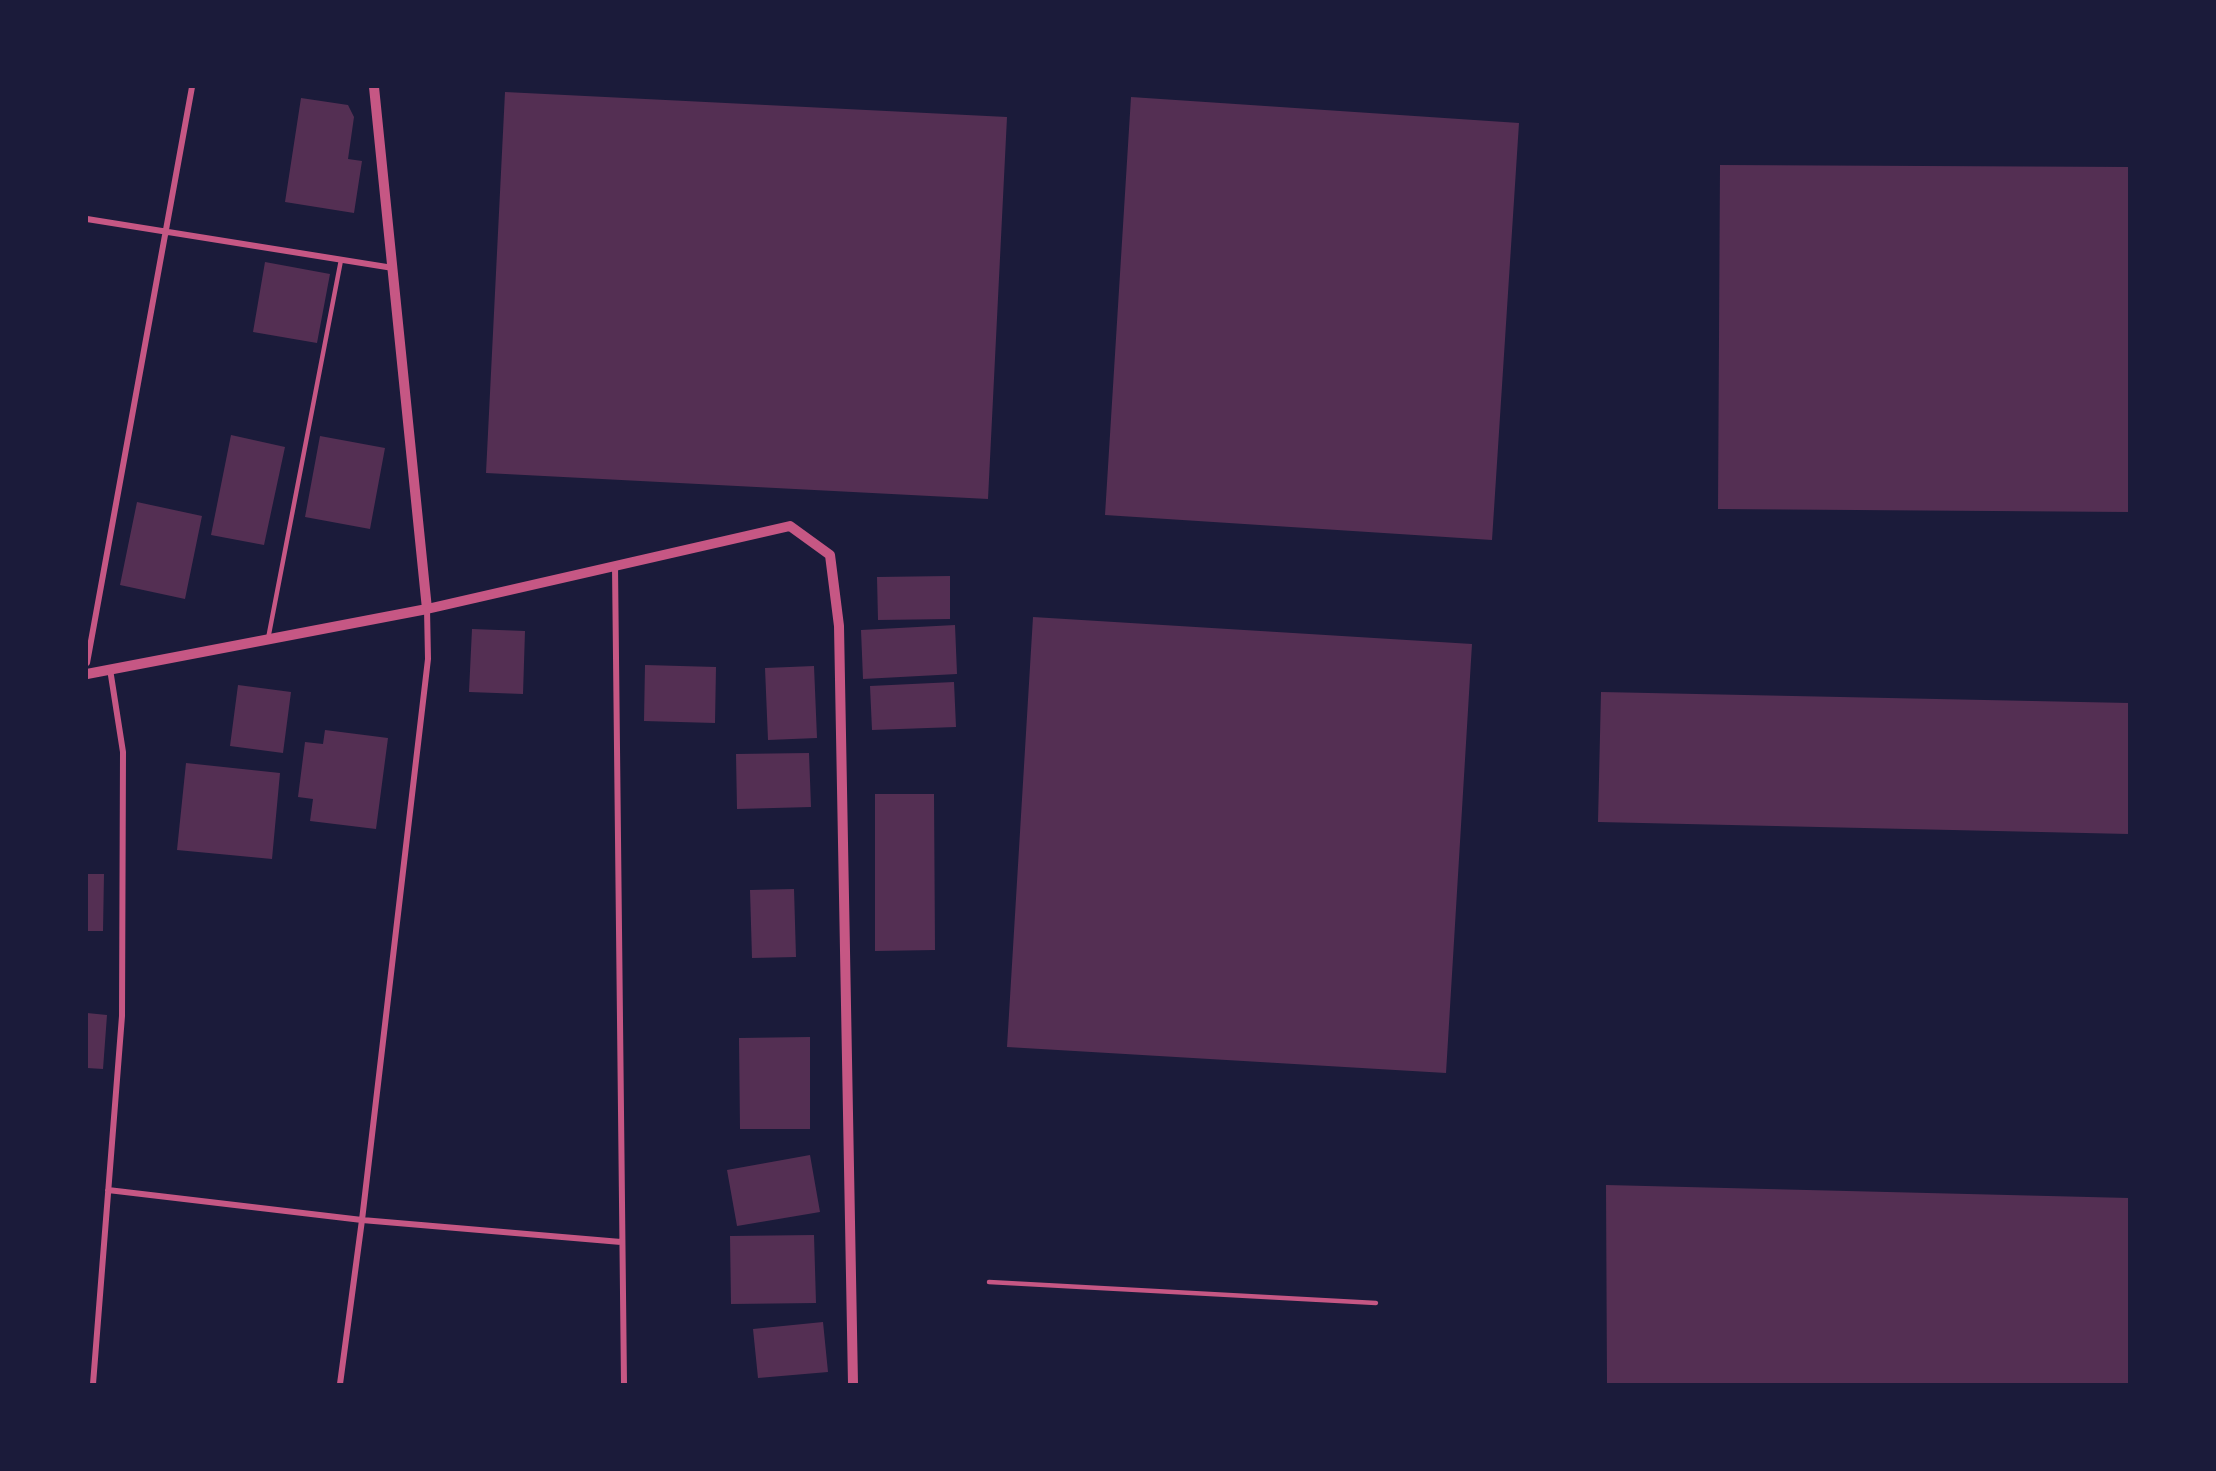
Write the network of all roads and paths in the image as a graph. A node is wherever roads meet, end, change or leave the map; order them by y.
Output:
1 (192, 87) edge
2 (374, 87) edge
3 (87, 219) edge
4 (165, 231) junction
5 (341, 260) junction
6 (393, 268) junction
7 (615, 566) junction
8 (427, 609) junction
9 (267, 639) junction
10 (87, 663) edge
11 (110, 669) junction
12 (87, 674) edge
13 (108, 1190) junction
14 (362, 1220) junction
15 (621, 1242) junction
16 (989, 1282) dead end
17 (1376, 1303) dead end
18 (93, 1384) edge
19 (340, 1384) edge
20 (624, 1384) edge
21 (853, 1384) edge

1 - 4 street
2 - 6 street
3 - 4 street
4 - 5 street
4 - 10 street
5 - 6 street
5 - 9 lane
6 - 8 street
7 - 8 street
7 - 15 street
7 - 21 street
8 - 9 street
8 - 14 street
9 - 11 street
11 - 12 street
11 - 13 street
13 - 14 street
13 - 18 street
14 - 15 street
14 - 19 street
15 - 20 street
16 - 17 lane

